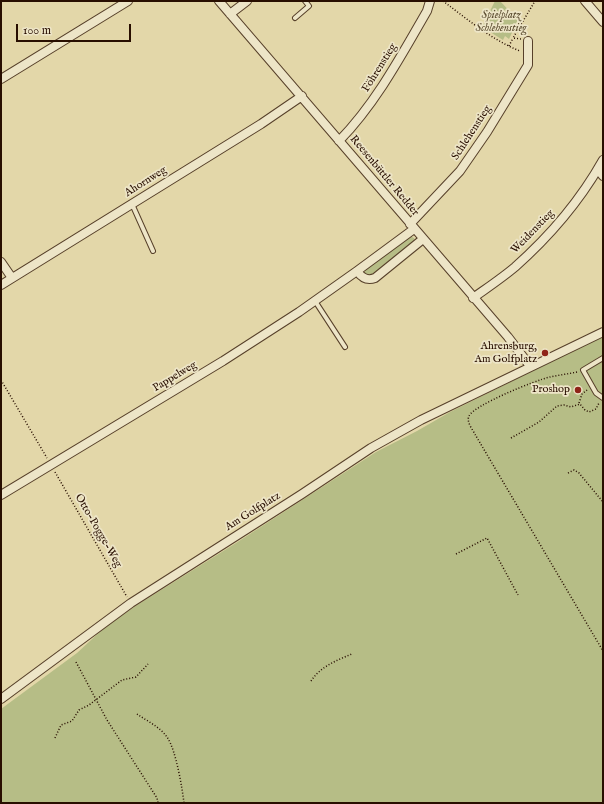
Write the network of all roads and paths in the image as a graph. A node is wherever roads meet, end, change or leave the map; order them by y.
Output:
1 (128, 1) edge
2 (219, 1) edge
3 (247, 1) edge
4 (305, 1) edge
5 (430, 1) edge
6 (443, 1) edge
7 (535, 1) edge
8 (584, 1) edge
9 (230, 14) junction
10 (295, 18) dead end
11 (603, 22) edge
12 (513, 38) junction
13 (528, 41) joint
14 (508, 46) junction
15 (528, 54) junction
16 (1, 79) edge
17 (302, 96) junction
18 (340, 141) junction
19 (603, 160) edge
20 (600, 173) edge
21 (132, 204) junction
22 (412, 226) junction
23 (423, 239) junction
24 (152, 251) dead end
25 (1, 262) edge
26 (357, 272) junction
27 (12, 278) junction
28 (1, 285) edge
29 (473, 298) junction
30 (316, 301) junction
31 (603, 332) edge
32 (345, 347) dead end
33 (603, 358) edge
34 (530, 366) junction
35 (583, 370) junction
36 (1, 380) edge
37 (593, 387) junction
38 (603, 398) edge
39 (576, 404) junction
40 (594, 410) junction
41 (595, 413) dead end
42 (511, 438) dead end
43 (51, 466) junction
44 (568, 473) dead end
45 (1, 495) edge
46 (603, 502) edge
47 (456, 554) dead end
48 (518, 595) dead end
49 (131, 603) junction
50 (603, 651) edge
51 (352, 654) dead end
52 (76, 662) dead end
53 (148, 664) dead end
54 (311, 681) dead end
55 (1, 699) edge
56 (97, 700) junction
57 (137, 714) dead end
58 (55, 738) dead end
59 (158, 803) edge
60 (184, 803) edge

1 - 16 street
2 - 9 street, Reesenbüttler Redder
3 - 9 street
4 - 10 lane
5 - 18 street, Föhrenstieg
6 - 14 path
7 - 12 path
8 - 11 street
9 - 17 street, Reesenbüttler Redder
12 - 13 path
12 - 14 path
13 - 15 street, Schlehenstieg
14 - 15 path
15 - 22 street, Schlehenstieg
17 - 18 street, Reesenbüttler Redder
17 - 21 street, Ahornweg
18 - 22 street, Reesenbüttler Redder
19 - 20 street, Weidenstieg
20 - 29 street, Weidenstieg
21 - 24 lane
21 - 27 street, Ahornweg
22 - 23 street, Reesenbüttler Redder
22 - 26 street, Pappelweg
23 - 26 street
23 - 29 street, Reesenbüttler Redder
25 - 27 street
26 - 30 street, Pappelweg
27 - 28 street, Ahornweg
29 - 34 street, Reesenbüttler Redder
30 - 32 lane
30 - 43 street, Pappelweg
31 - 34 street, Am Golfplatz
33 - 35 lane
34 - 49 street, Am Golfplatz
35 - 37 lane
35 - 50 path
36 - 43 path, Otto-Pogge-Weg
37 - 38 lane
37 - 39 path
38 - 40 path
39 - 40 path
39 - 42 path
40 - 41 path
43 - 45 street, Pappelweg
43 - 49 path, Otto-Pogge-Weg
44 - 46 path
47 - 48 path
49 - 55 street, Am Golfplatz
51 - 54 path
52 - 56 path
53 - 56 path
56 - 58 path
56 - 59 path
57 - 60 path

